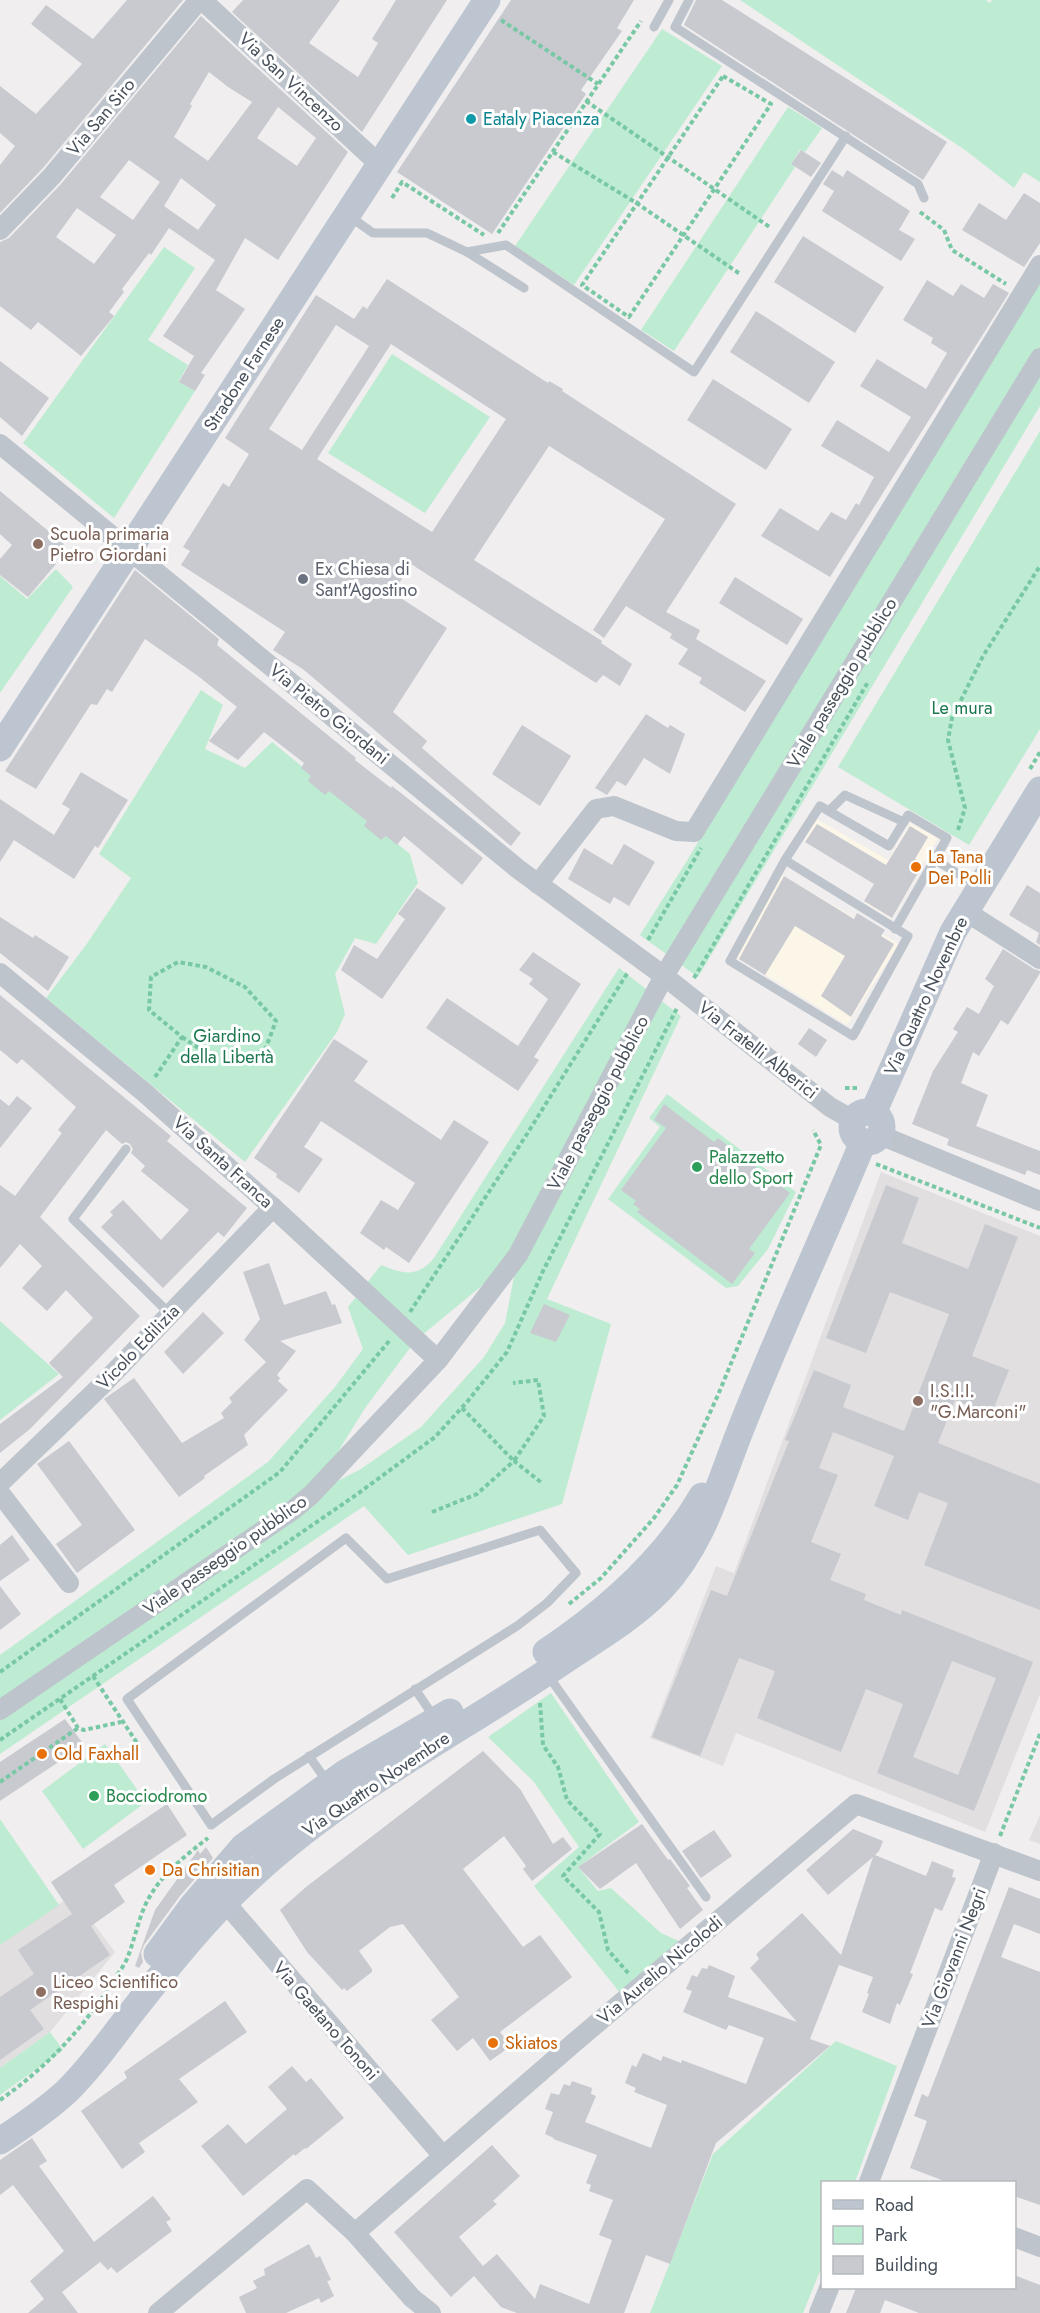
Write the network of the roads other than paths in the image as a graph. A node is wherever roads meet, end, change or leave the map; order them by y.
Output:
1 (200, 0) edge
2 (669, 0) edge
3 (689, 0) edge
4 (224, 7) edge
5 (492, 8) edge
6 (654, 27) dead end
7 (846, 136) junction
8 (380, 165) junction
9 (924, 198) dead end
10 (347, 215) junction
11 (0, 231) edge
12 (467, 252) junction
13 (1040, 265) edge
14 (524, 288) dead end
15 (1040, 358) edge
16 (0, 444) edge
17 (129, 550) junction
18 (0, 748) edge
19 (1040, 789) edge
20 (830, 811) junction
21 (904, 822) junction
22 (785, 860) junction
23 (935, 860) junction
24 (538, 884) junction
25 (980, 887) junction
26 (965, 911) junction
27 (895, 929) junction
28 (1040, 959) edge
29 (0, 973) edge
30 (664, 976) junction
31 (869, 1135) junction
32 (126, 1149) dead end
33 (1040, 1201) edge
34 (273, 1207) junction
35 (170, 1314) junction
36 (438, 1359) junction
37 (739, 1432) junction
38 (0, 1483) edge
39 (0, 1493) edge
40 (651, 1564) junction
41 (69, 1583) dead end
42 (543, 1684) junction
43 (415, 1689) junction
44 (507, 1698) junction
45 (0, 1710) edge
46 (437, 1720) junction
47 (309, 1756) junction
48 (329, 1785) junction
49 (994, 1853) junction
50 (266, 1863) junction
51 (1040, 1871) edge
52 (218, 1894) junction
53 (706, 1897) dead end
54 (0, 2125) edge
55 (0, 2141) edge
56 (442, 2156) junction
57 (870, 2181) edge
58 (355, 2233) junction
59 (1016, 2239) edge
60 (1040, 2247) edge
61 (829, 2289) edge
62 (158, 2313) edge
63 (431, 2313) edge
64 (819, 2313) edge

1 - 4 street, Via San Vincenzo
1 - 11 street, Via San Siro
2 - 6 lane
3 - 7 lane
4 - 8 street, Via San Vincenzo
5 - 8 main road, Stradone Farnese
7 - 9 lane
7 - 12 lane
8 - 10 main road, Stradone Farnese
10 - 12 lane
10 - 17 main road, Stradone Farnese
12 - 14 lane
13 - 24 street
15 - 30 street, Viale passeggio pubblico
16 - 17 street, Via Pietro Giordani
17 - 18 main road, Stradone Farnese
17 - 24 street, Via Pietro Giordani
19 - 25 main road, Via Quattro Novembre
20 - 21 lane
20 - 21 lane
20 - 22 lane
21 - 23 lane
22 - 27 lane
22 - 27 lane
23 - 25 lane
23 - 27 lane
24 - 30 street, Via Pietro Giordani
25 - 26 main road, Via Quattro Novembre
26 - 28 street
26 - 31 main road, Via Quattro Novembre
29 - 34 street, Via Santa Franca
30 - 31 street, Via Fratelli Alberici
30 - 36 street, Viale passeggio pubblico
31 - 33 street, Via Fratelli Alberici
31 - 37 main road, Via Quattro Novembre
32 - 35 lane
34 - 35 street, Vicolo Edilizia
34 - 36 street, Via Santa Franca
35 - 38 street, Vicolo Edilizia
36 - 45 street, Viale passeggio pubblico
37 - 40 main road, Via Quattro Novembre
37 - 42 main road, Via Quattro Novembre
39 - 41 street
40 - 42 main road
40 - 46 main road, Via Quattro Novembre
42 - 44 main road, Via Quattro Novembre
42 - 53 lane
43 - 46 lane
43 - 47 lane
43 - 47 lane
44 - 46 main road
44 - 50 main road, Via Quattro Novembre
46 - 48 main road, Via Quattro Novembre
47 - 48 lane
48 - 50 main road
48 - 52 main road, Via Quattro Novembre
49 - 51 street
49 - 56 street, Via Aurelio Nicolodi
49 - 57 street, Via Giovanni Negri
50 - 52 main road, Via Quattro Novembre
52 - 54 main road, Via Quattro Novembre
52 - 55 main road, Via Quattro Novembre
52 - 56 street, Via Gaetano Tononi
56 - 58 street, Via Aurelio Nicolodi
58 - 62 street
58 - 63 street
59 - 60 street
61 - 64 street

